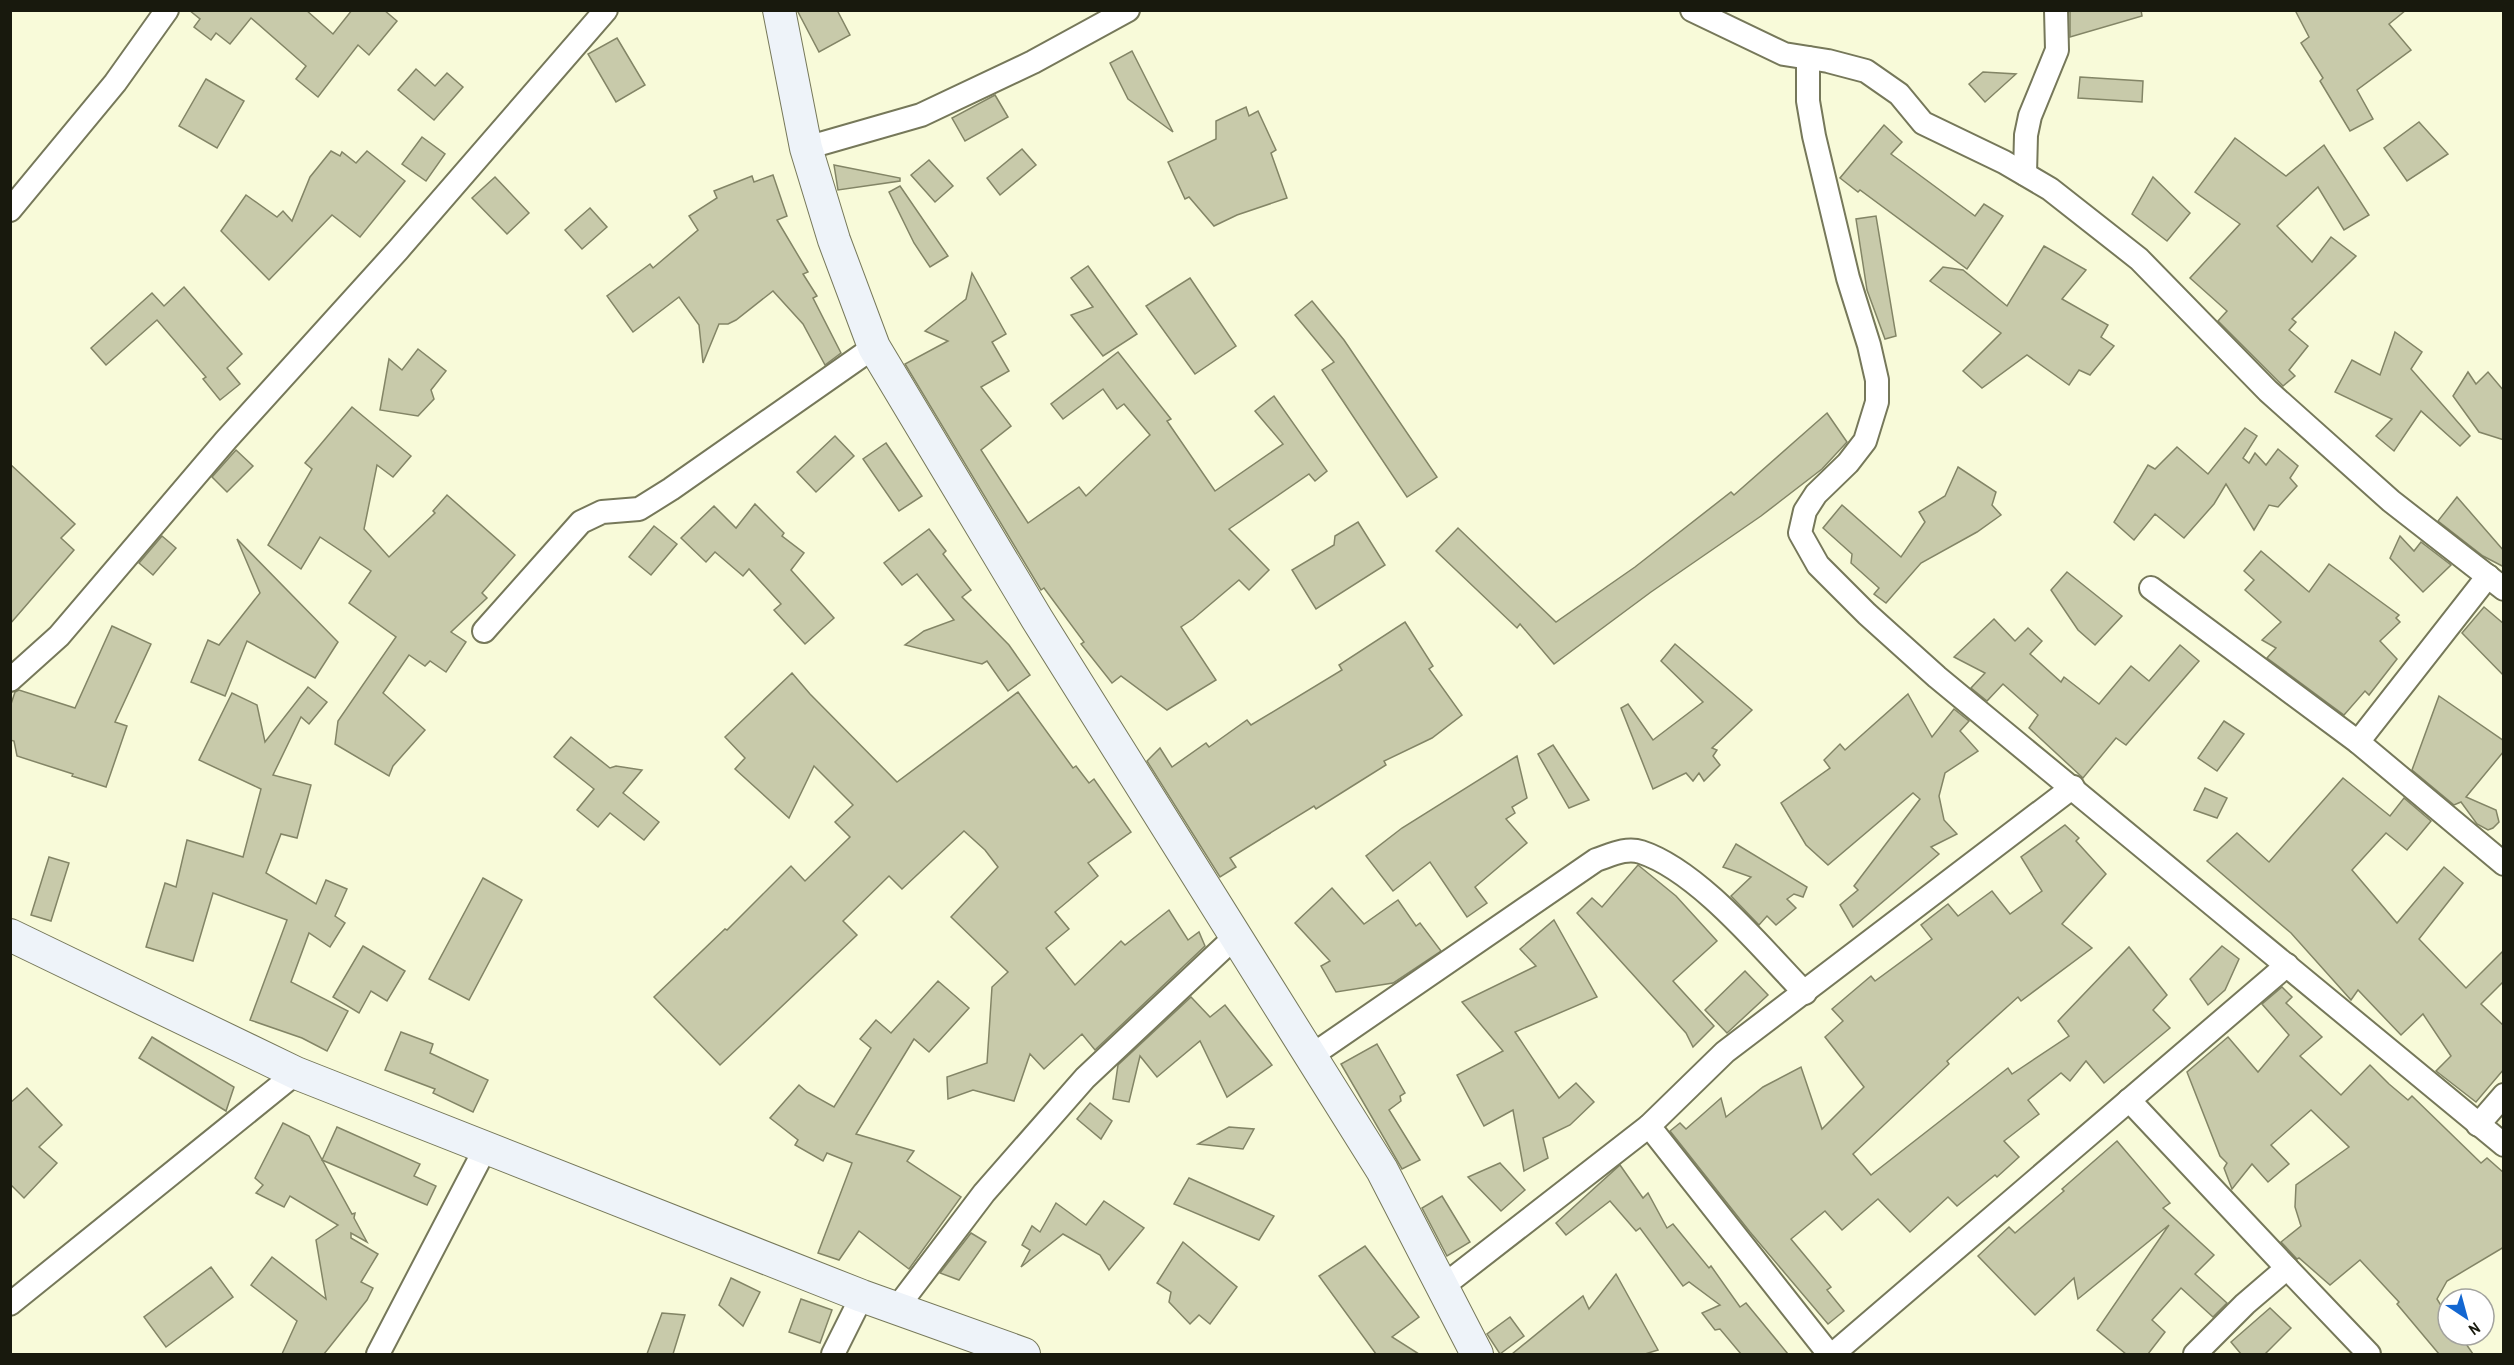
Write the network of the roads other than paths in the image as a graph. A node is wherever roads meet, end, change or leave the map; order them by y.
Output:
1 (167, 10) edge
2 (606, 10) edge
3 (779, 10) edge
4 (1128, 10) edge
5 (1692, 10) edge
6 (2056, 10) edge
7 (1808, 58) junction
8 (2026, 135) junction
9 (807, 148) junction
10 (2004, 162) junction
11 (2025, 174) junction
12 (10, 210) edge
13 (874, 347) junction
14 (2496, 582) edge
15 (2151, 588) dead end
16 (484, 632) dead end
17 (10, 680) edge
18 (2358, 742) junction
19 (2073, 788) junction
20 (2504, 864) edge
21 (10, 934) edge
22 (1236, 936) junction
23 (2287, 965) junction
24 (1805, 993) junction
25 (1311, 1056) junction
26 (296, 1073) junction
27 (2504, 1095) edge
28 (2129, 1100) junction
29 (2478, 1125) junction
30 (1649, 1126) junction
31 (2504, 1145) edge
32 (486, 1147) junction
33 (2287, 1268) junction
34 (1442, 1287) junction
35 (862, 1296) junction
36 (10, 1304) edge
37 (896, 1309) junction
38 (378, 1354) edge
39 (833, 1354) edge
40 (1024, 1354) edge
41 (1478, 1354) edge
42 (1831, 1354) edge
43 (2195, 1354) edge
44 (2369, 1354) edge

1 - 12 street
2 - 17 street
3 - 9 street
4 - 9 street
5 - 7 street
6 - 8 street
7 - 10 street
7 - 19 street
8 - 10 street
8 - 11 street
9 - 13 street
10 - 11 street
11 - 14 street
13 - 16 street
13 - 22 street
14 - 18 street
15 - 18 street
18 - 20 street
19 - 23 street
19 - 24 street
21 - 26 street
22 - 25 street
22 - 37 street
23 - 28 street
23 - 29 street
24 - 25 street
24 - 30 street
25 - 34 street
26 - 32 street
26 - 36 street
27 - 29 street
28 - 33 street
28 - 42 street
29 - 31 street
30 - 34 street
30 - 42 street
32 - 35 street
32 - 38 street
33 - 43 street
33 - 44 street
34 - 41 street
35 - 37 street
35 - 39 street
37 - 40 street

